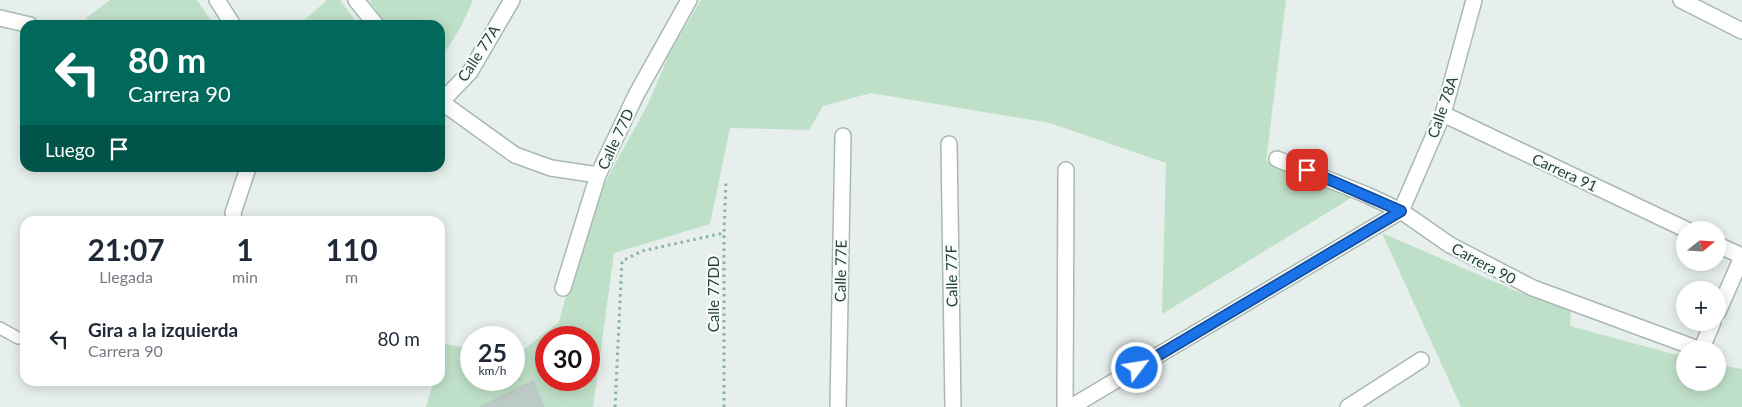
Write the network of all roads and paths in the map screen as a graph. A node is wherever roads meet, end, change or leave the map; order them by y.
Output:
1 (217, 0) edge
2 (356, 0) edge
3 (512, 0) edge
4 (689, 0) edge
5 (1474, 0) edge
6 (1681, 0) edge
7 (0, 18) edge
8 (230, 20) edge
9 (372, 20) edge
10 (20, 23) edge
11 (1742, 31) edge
12 (445, 98) edge
13 (445, 105) edge
14 (1443, 114) junction
15 (843, 136) dead end
16 (949, 144) dead end
17 (1276, 159) dead end
18 (1066, 170) dead end
19 (247, 172) edge
20 (598, 175) junction
21 (726, 180) dead end
22 (1401, 211) junction
23 (233, 216) edge
24 (1676, 225) edge
25 (724, 233) junction
26 (1726, 249) edge
27 (1742, 256) edge
28 (564, 288) dead end
29 (1726, 293) edge
30 (0, 328) edge
31 (18, 338) dead end
32 (1677, 341) edge
33 (1421, 360) dead end
34 (615, 407) edge
35 (724, 407) edge
36 (838, 407) edge
37 (953, 407) edge
38 (1065, 407) edge
39 (1072, 407) edge
40 (1348, 407) edge

1 - 8 street
2 - 9 street
3 - 12 street, Calle 77A
4 - 20 street, Calle 77D
5 - 14 street, Calle 78A
6 - 11 street
7 - 10 street
13 - 20 street
14 - 22 street, Calle 78A
14 - 24 street, Carrera 91
15 - 36 street, Calle 77E
16 - 37 street, Calle 77F
17 - 22 street, Carrera 90
18 - 38 street
19 - 23 street
20 - 28 street, Calle 77D
21 - 25 path, Calle 77DD
22 - 32 street, Carrera 90
22 - 39 street
25 - 34 path
25 - 35 path, Calle 77DD
26 - 27 street
27 - 29 street
30 - 31 lane
33 - 40 street

